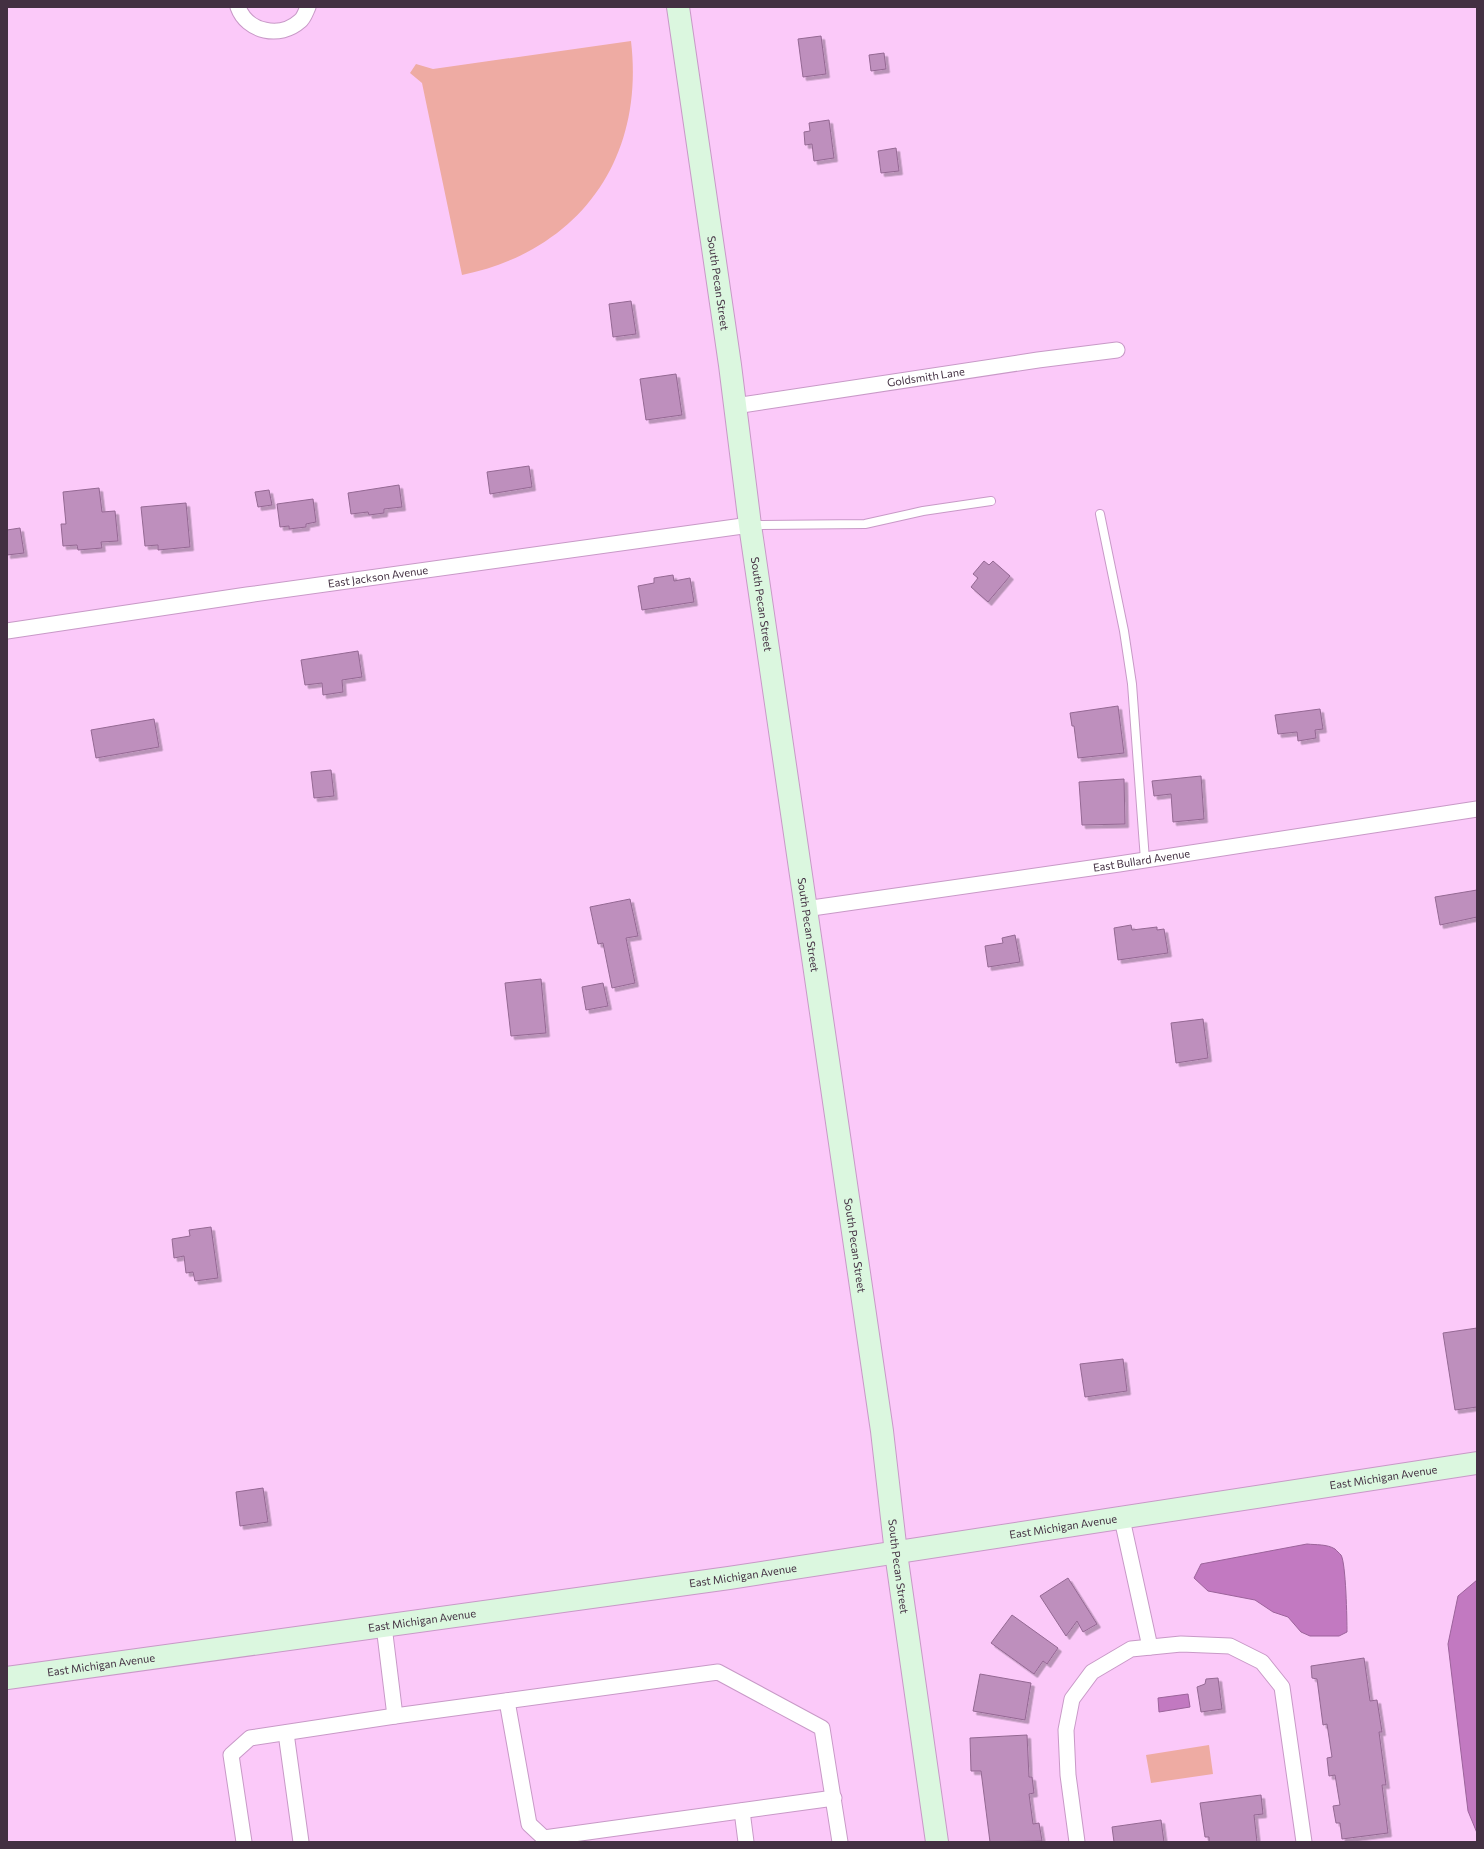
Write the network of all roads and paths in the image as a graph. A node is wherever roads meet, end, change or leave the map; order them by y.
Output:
1 (238, 7) edge
2 (308, 7) edge
3 (678, 7) edge
4 (1117, 350) dead end
5 (735, 406) junction
6 (991, 501) dead end
7 (1100, 514) dead end
8 (750, 525) junction
9 (7, 631) edge
10 (1477, 809) edge
11 (1145, 860) junction
12 (805, 909) junction
13 (1477, 1463) edge
14 (1122, 1519) junction
15 (896, 1553) junction
16 (384, 1626) junction
17 (1150, 1647) junction
18 (7, 1678) edge
19 (507, 1701) junction
20 (395, 1716) junction
21 (286, 1732) junction
22 (834, 1798) junction
23 (742, 1811) junction
24 (244, 1842) edge
25 (301, 1842) edge
26 (746, 1842) edge
27 (840, 1842) edge
28 (936, 1842) edge
29 (1077, 1842) edge
30 (1304, 1842) edge

1 - 2 street
3 - 5 street, South Pecan Street
4 - 5 street, Goldsmith Lane
5 - 8 street, South Pecan Street
6 - 8 lane
7 - 11 lane
8 - 9 street, East Jackson Avenue
8 - 12 street, South Pecan Street
10 - 11 street, East Bullard Avenue
11 - 12 street, East Bullard Avenue
12 - 15 street, South Pecan Street
13 - 14 street, East Michigan Avenue
14 - 15 street, East Michigan Avenue
14 - 17 street
15 - 16 street, East Michigan Avenue
15 - 28 street, South Pecan Street
16 - 18 street, East Michigan Avenue
16 - 20 street
17 - 29 street
17 - 30 street
19 - 20 street
19 - 22 street
19 - 23 street
20 - 21 street
21 - 24 street
21 - 25 street
22 - 23 street
22 - 27 street
23 - 26 street

